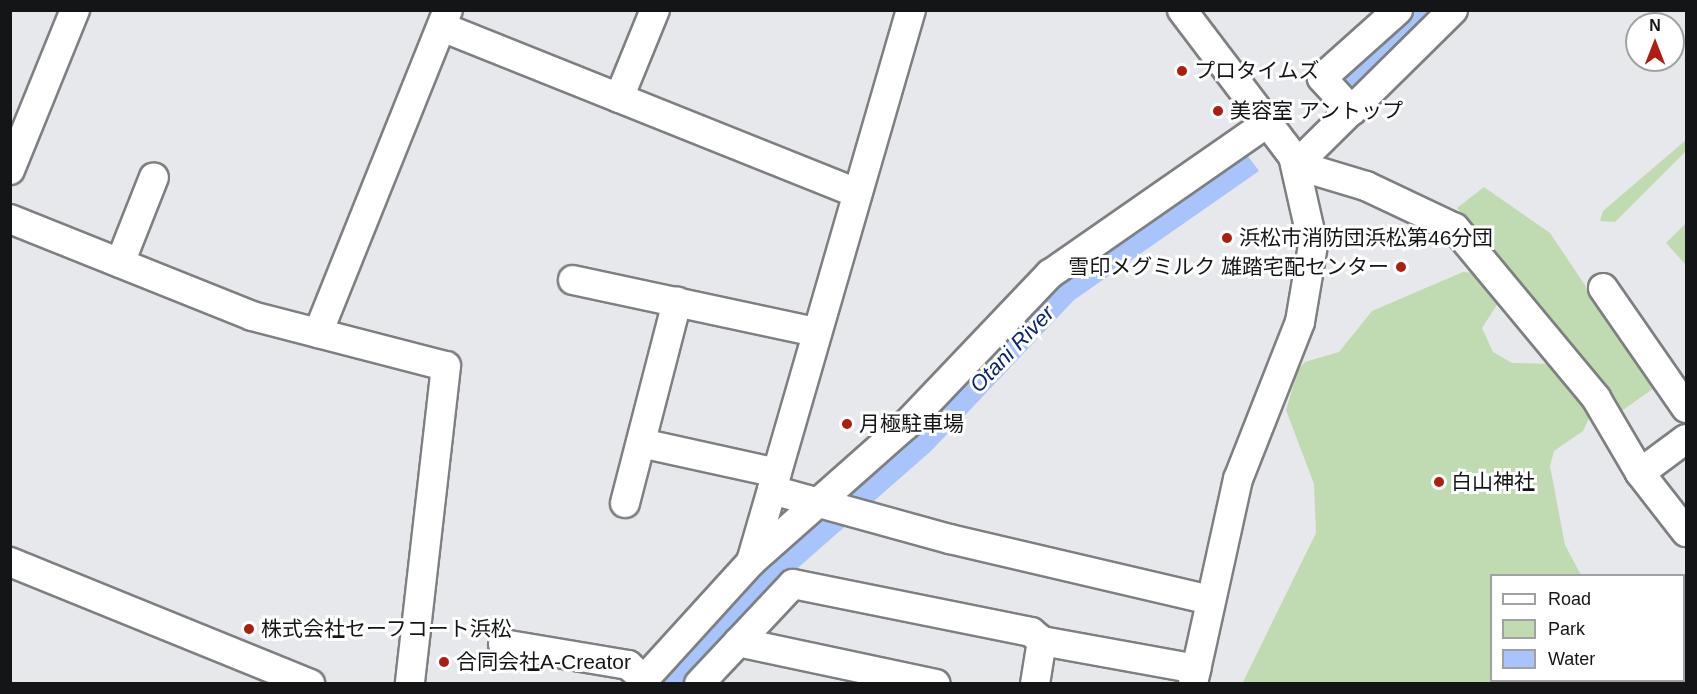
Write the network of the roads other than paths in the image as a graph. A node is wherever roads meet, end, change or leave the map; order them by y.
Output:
1 (75, 10) edge
2 (655, 10) edge
3 (911, 10) edge
4 (1182, 10) edge
5 (1398, 10) edge
6 (1453, 10) edge
7 (440, 17) edge
8 (619, 98) junction
9 (1352, 111) junction
10 (1267, 123) junction
11 (1296, 165) junction
12 (10, 170) edge
13 (154, 177) dead end
14 (856, 193) junction
15 (10, 219) edge
16 (120, 263) junction
17 (573, 280) dead end
18 (1602, 288) dead end
19 (677, 302) junction
20 (816, 332) junction
21 (318, 333) junction
22 (1686, 408) edge
23 (1686, 439) edge
24 (640, 443) junction
25 (1640, 473) junction
26 (774, 482) junction
27 (625, 503) dead end
28 (823, 504) junction
29 (1686, 532) edge
30 (10, 562) edge
31 (752, 562) junction
32 (1210, 600) junction
33 (738, 642) junction
34 (1042, 642) junction
35 (503, 644) dead end
36 (1194, 676) edge
37 (642, 681) edge
38 (310, 684) edge
39 (410, 684) edge
40 (699, 684) edge
41 (936, 684) edge
42 (1035, 684) edge

1 - 12 street
2 - 8 street
3 - 14 street
4 - 10 street
5 - 9 street
6 - 9 street
7 - 8 street
7 - 21 street
8 - 14 street
9 - 11 street
10 - 11 street
10 - 28 street
11 - 25 street
11 - 32 street
13 - 16 street
14 - 20 street
15 - 16 street
16 - 21 street
17 - 19 street
18 - 22 street
19 - 20 street
19 - 24 street
20 - 26 street
21 - 39 street
23 - 25 street
24 - 26 street
24 - 27 street
25 - 29 street
26 - 28 street
26 - 31 street
28 - 31 street
28 - 32 street
30 - 38 street
31 - 37 street
32 - 36 street
33 - 34 street
33 - 40 street
33 - 41 street
34 - 36 street
34 - 42 street
35 - 37 street

